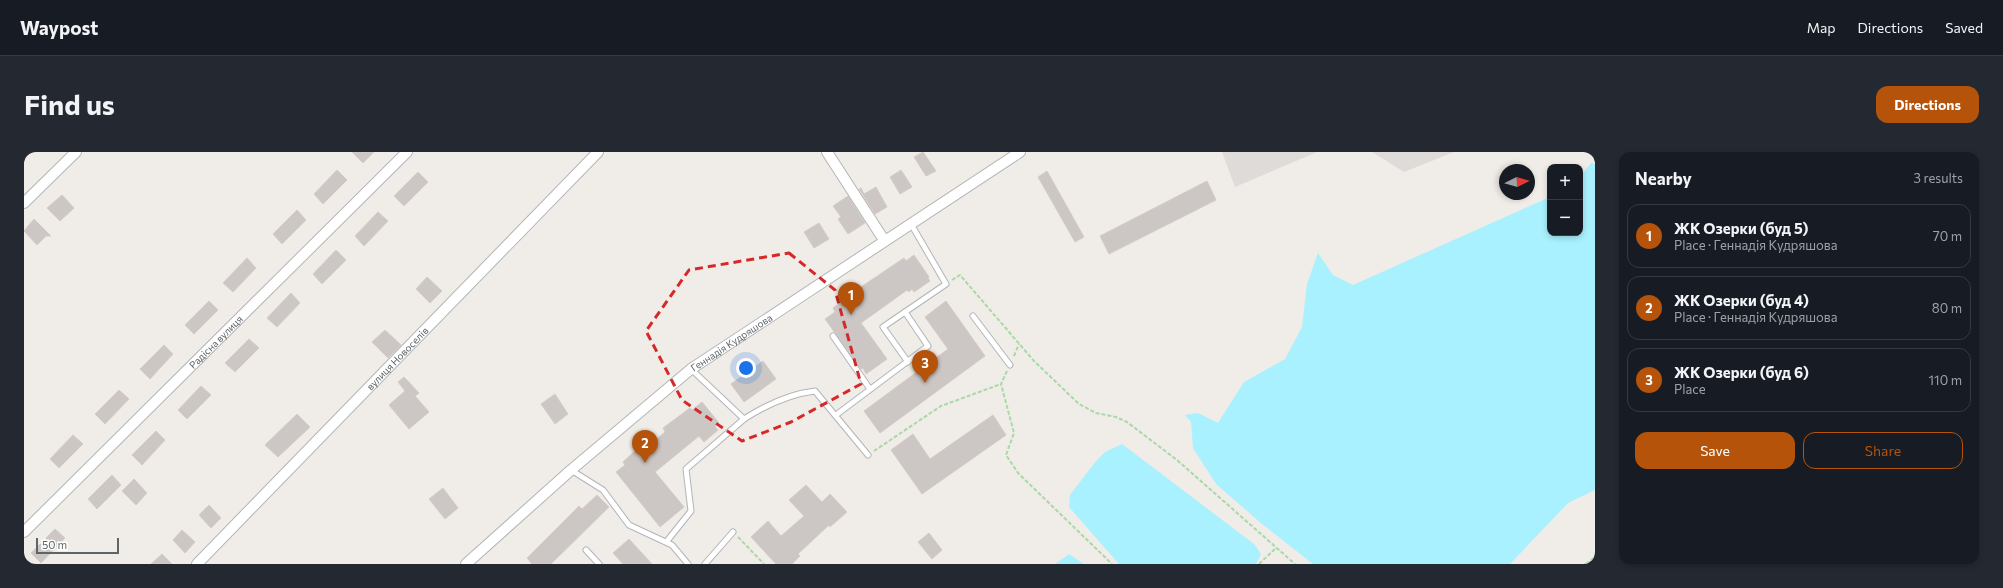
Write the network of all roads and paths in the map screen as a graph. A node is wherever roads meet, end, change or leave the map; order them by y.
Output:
1 (76, 152) edge
2 (407, 152) edge
3 (598, 152) edge
4 (827, 152) edge
5 (1020, 152) edge
6 (24, 203) edge
7 (911, 224) junction
8 (884, 240) junction
9 (946, 284) junction
10 (905, 312) junction
11 (973, 316) dead end
12 (833, 336) dead end
13 (1019, 344) junction
14 (908, 362) junction
15 (1010, 365) junction
16 (691, 369) junction
17 (1001, 384) junction
18 (870, 390) junction
19 (836, 415) junction
20 (744, 419) junction
21 (868, 455) joint
22 (571, 470) junction
23 (24, 532) edge
24 (733, 532) joint
25 (667, 541) junction
26 (1276, 548) junction
27 (586, 550) dead end
28 (1595, 557) edge
29 (197, 564) edge
30 (466, 564) edge
31 (599, 564) edge
32 (688, 564) edge
33 (705, 564) edge
34 (764, 564) edge
35 (1112, 564) edge
36 (1259, 564) edge
37 (1295, 564) edge
38 (1586, 564) edge

1 - 6 street
2 - 23 street, Радісна вулиця
3 - 29 street, вулиця Новоселів
4 - 8 street
5 - 7 street, Геннадія Кудряшова
7 - 8 street, Геннадія Кудряшова
7 - 9 lane
8 - 16 street, Геннадія Кудряшова
9 - 10 lane
9 - 13 path
10 - 14 lane
10 - 14 lane
11 - 15 lane
12 - 18 lane
13 - 15 path
13 - 26 path
14 - 18 lane
15 - 17 path
16 - 20 lane
16 - 22 street, Геннадія Кудряшова
17 - 21 path
17 - 35 path
18 - 19 lane
19 - 20 lane
19 - 21 lane
20 - 25 lane
22 - 25 lane
22 - 30 street, Геннадія Кудряшова
24 - 33 lane
24 - 34 path
25 - 32 lane
26 - 36 path
26 - 37 path
27 - 31 lane
28 - 38 path

